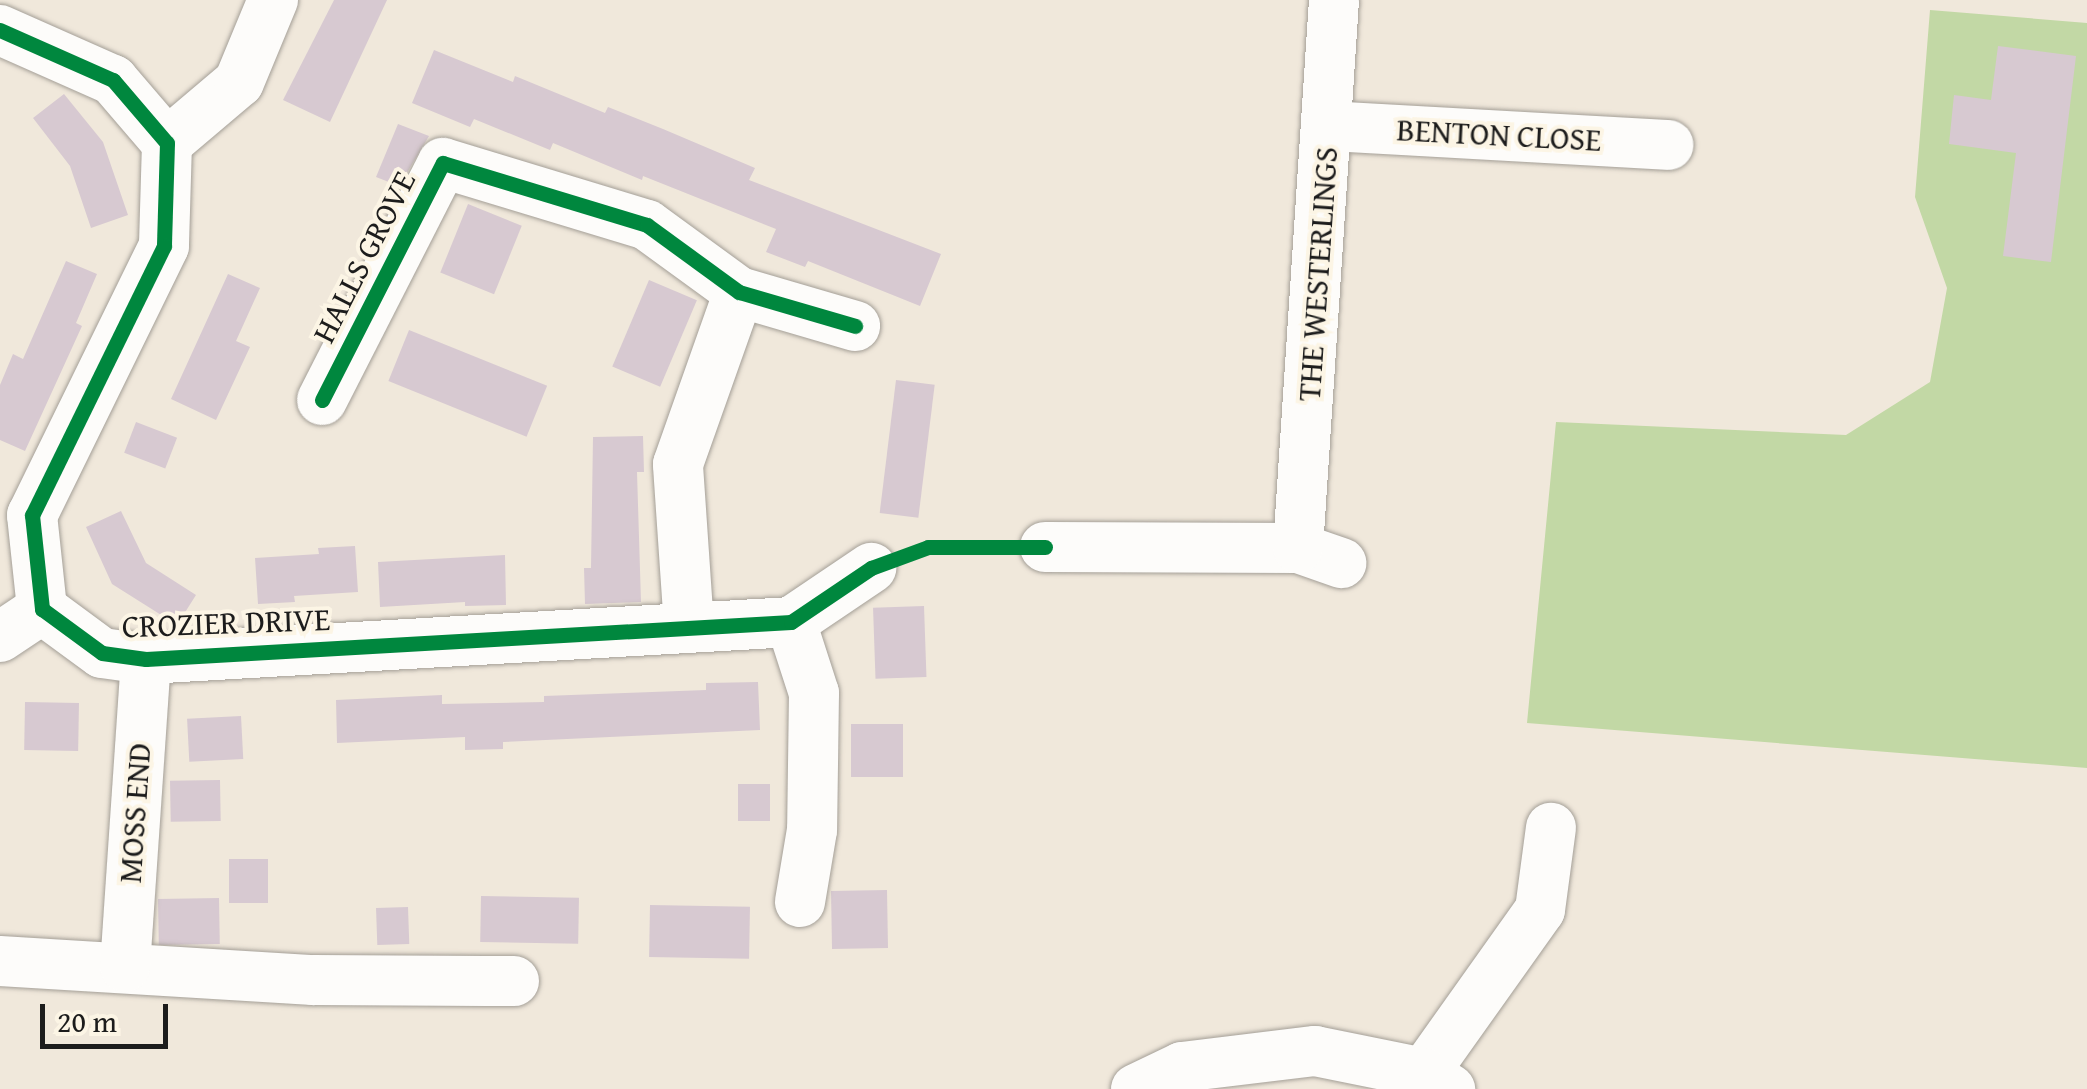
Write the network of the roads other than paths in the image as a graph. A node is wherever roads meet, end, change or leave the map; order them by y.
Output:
1 (273, 0) edge
2 (1334, 0) edge
3 (0, 30) edge
4 (1329, 126) junction
5 (167, 143) junction
6 (1668, 145) dead end
7 (739, 292) junction
8 (854, 326) dead end
9 (322, 400) dead end
10 (1045, 547) dead end
11 (871, 568) dead end
12 (42, 608) junction
13 (791, 622) junction
14 (688, 627) junction
15 (0, 637) edge
16 (146, 658) junction
17 (1551, 828) dead end
18 (800, 902) dead end
19 (0, 961) edge
20 (125, 967) junction
21 (514, 980) dead end
22 (1437, 1081) edge
23 (1136, 1089) edge

1 - 5 street
2 - 4 street, THE WESTERLINGS
3 - 5 street
4 - 6 street, BENTON CLOSE
4 - 10 street, THE WESTERLINGS
5 - 12 street
7 - 8 street, HALLS GROVE
7 - 9 street, HALLS GROVE
7 - 14 street
11 - 13 street
12 - 15 street
12 - 16 street, CROZIER DRIVE
13 - 14 street, CROZIER DRIVE
13 - 18 street
14 - 16 street, CROZIER DRIVE
16 - 20 street, MOSS END
17 - 22 street
19 - 20 street
20 - 21 street
22 - 23 street

